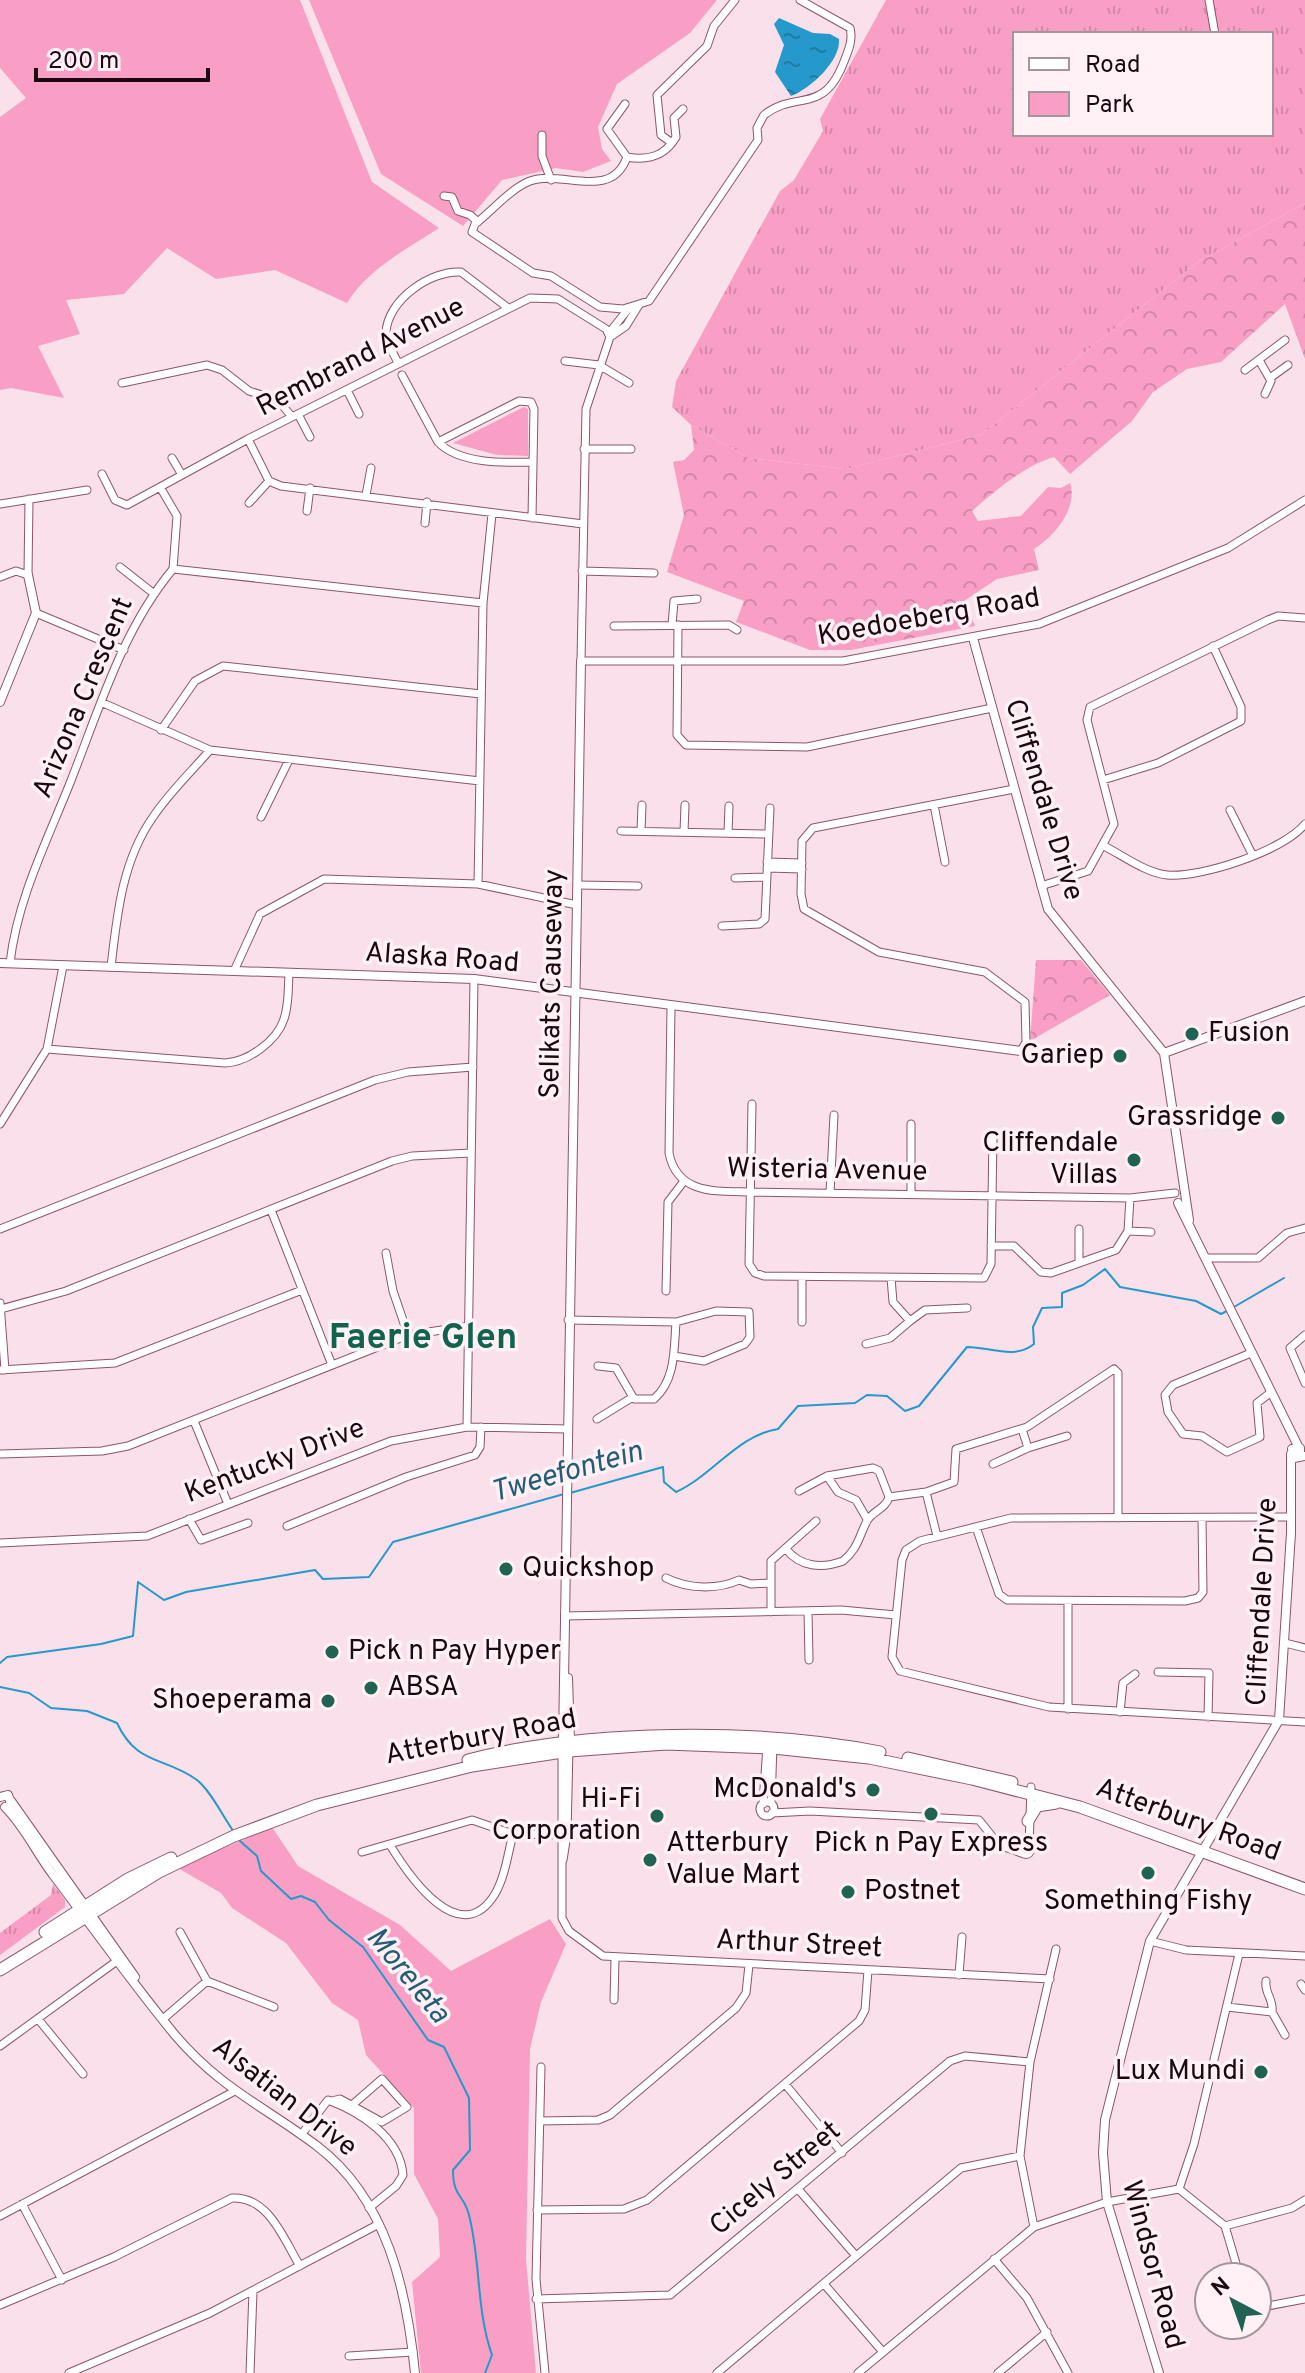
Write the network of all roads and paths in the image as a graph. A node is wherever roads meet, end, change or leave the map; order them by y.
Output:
1 (735, 0) edge
2 (800, 0) edge
3 (1209, 0) edge
4 (1215, 32) edge
5 (625, 104) dead end
6 (683, 109) dead end
7 (542, 135) dead end
8 (672, 143) junction
9 (627, 157) junction
10 (551, 180) junction
11 (444, 196) dead end
12 (478, 222) junction
13 (639, 305) junction
14 (508, 308) junction
15 (629, 308) junction
16 (608, 333) junction
17 (1285, 340) dead end
18 (1259, 360) junction
19 (565, 361) dead end
20 (398, 363) junction
21 (599, 365) junction
22 (1288, 365) dead end
23 (1245, 370) dead end
24 (402, 375) dead end
25 (1270, 378) junction
26 (122, 383) dead end
27 (629, 383) dead end
28 (347, 390) junction
29 (1265, 394) dead end
30 (359, 414) dead end
31 (295, 415) junction
32 (310, 437) dead end
33 (248, 439) junction
34 (438, 442) junction
35 (584, 449) junction
36 (631, 449) dead end
37 (172, 458) dead end
38 (533, 462) junction
39 (371, 468) dead end
40 (102, 474) dead end
41 (182, 475) junction
42 (269, 481) junction
43 (160, 487) junction
44 (310, 488) junction
45 (87, 490) dead end
46 (366, 495) junction
47 (29, 499) junction
48 (1305, 500) edge
49 (427, 502) junction
50 (249, 503) dead end
51 (0, 504) edge
52 (307, 511) dead end
53 (492, 514) junction
54 (532, 518) junction
55 (425, 523) dead end
56 (583, 524) junction
57 (120, 567) dead end
58 (173, 569) junction
59 (582, 571) junction
60 (654, 573) dead end
61 (28, 575) junction
62 (0, 577) edge
63 (153, 593) junction
64 (697, 599) dead end
65 (483, 603) junction
66 (36, 613) junction
67 (1305, 618) edge
68 (675, 625) junction
69 (614, 626) dead end
70 (737, 630) dead end
71 (973, 638) junction
72 (1213, 646) junction
73 (124, 650) junction
74 (581, 661) junction
75 (677, 662) junction
76 (0, 672) edge
77 (10, 676) junction
78 (481, 694) junction
79 (0, 702) edge
80 (103, 703) junction
81 (992, 708) junction
82 (161, 730) junction
83 (210, 750) junction
84 (289, 760) junction
85 (1103, 780) junction
86 (480, 781) junction
87 (1014, 789) junction
88 (642, 805) dead end
89 (685, 805) dead end
90 (934, 805) junction
91 (729, 806) dead end
92 (770, 808) dead end
93 (1230, 810) dead end
94 (261, 817) dead end
95 (1305, 824) edge
96 (621, 831) dead end
97 (641, 831) junction
98 (684, 832) junction
99 (728, 833) junction
100 (768, 834) junction
101 (1104, 846) junction
102 (1252, 854) junction
103 (945, 862) dead end
104 (802, 866) junction
105 (767, 869) junction
106 (735, 878) dead end
107 (478, 884) junction
108 (578, 885) junction
109 (638, 886) dead end
110 (1041, 886) junction
111 (577, 905) junction
112 (722, 926) dead end
113 (5, 963) edge
114 (63, 966) junction
115 (111, 967) junction
116 (234, 971) junction
117 (289, 974) junction
118 (474, 979) junction
119 (575, 993) junction
120 (1303, 1001) edge
121 (671, 1007) junction
122 (1305, 1013) edge
123 (47, 1049) junction
124 (1021, 1051) joint
125 (1164, 1053) junction
126 (473, 1067) junction
127 (752, 1104) dead end
128 (834, 1115) dead end
129 (0, 1124) edge
130 (911, 1124) dead end
131 (993, 1136) dead end
132 (471, 1153) junction
133 (684, 1181) junction
134 (750, 1192) junction
135 (830, 1193) junction
136 (911, 1194) junction
137 (992, 1195) junction
138 (1179, 1197) junction
139 (1130, 1198) junction
140 (271, 1210) junction
141 (1305, 1228) edge
142 (0, 1229) edge
143 (1079, 1229) dead end
144 (1128, 1231) junction
145 (1151, 1232) dead end
146 (991, 1246) junction
147 (386, 1253) dead end
148 (1207, 1258) junction
149 (1079, 1263) junction
150 (802, 1277) junction
151 (891, 1278) junction
152 (302, 1290) junction
153 (666, 1291) dead end
154 (967, 1308) dead end
155 (1, 1311) edge
156 (568, 1320) junction
157 (910, 1321) junction
158 (676, 1322) junction
159 (802, 1322) dead end
160 (469, 1326) junction
161 (408, 1335) junction
162 (1305, 1335) edge
163 (866, 1344) dead end
164 (1251, 1353) junction
165 (674, 1356) junction
166 (332, 1365) junction
167 (598, 1366) dead end
168 (3, 1370) edge
169 (1305, 1383) edge
170 (1270, 1393) junction
171 (633, 1397) junction
172 (597, 1419) dead end
173 (194, 1421) junction
174 (467, 1427) junction
175 (481, 1427) junction
176 (568, 1429) junction
177 (1022, 1429) junction
178 (1067, 1436) dead end
179 (1028, 1448) junction
180 (1299, 1453) edge
181 (0, 1454) edge
182 (993, 1464) dead end
183 (827, 1476) junction
184 (799, 1491) dead end
185 (926, 1492) junction
186 (889, 1497) junction
187 (228, 1504) junction
188 (1291, 1517) junction
189 (1118, 1518) junction
190 (1202, 1518) junction
191 (189, 1519) junction
192 (867, 1519) junction
193 (816, 1521) dead end
194 (248, 1523) dead end
195 (287, 1526) dead end
196 (976, 1527) junction
197 (937, 1536) junction
198 (0, 1543) edge
199 (786, 1549) junction
200 (666, 1578) dead end
201 (770, 1583) junction
202 (1068, 1601) junction
203 (808, 1611) junction
204 (771, 1612) junction
205 (896, 1615) junction
206 (565, 1616) junction
207 (1285, 1643) junction
208 (1305, 1648) edge
209 (809, 1660) dead end
210 (1158, 1672) dead end
211 (1135, 1674) dead end
212 (1068, 1709) junction
213 (1120, 1712) junction
214 (1208, 1717) junction
215 (1279, 1720) junction
216 (1305, 1722) edge
217 (770, 1744) junction
218 (566, 1746) junction
219 (0, 1784) edge
220 (1030, 1790) junction
221 (4, 1803) edge
222 (1069, 1803) junction
223 (1028, 1821) junction
224 (513, 1834) junction
225 (564, 1835) junction
226 (390, 1845) junction
227 (362, 1852) dead end
228 (1203, 1854) junction
229 (1305, 1889) edge
230 (84, 1910) junction
231 (562, 1918) joint
232 (180, 1932) dead end
233 (962, 1937) dead end
234 (1150, 1941) junction
235 (1056, 1949) dead end
236 (1239, 1954) junction
237 (1305, 1956) edge
238 (120, 1959) junction
239 (615, 1959) junction
240 (0, 1961) edge
241 (749, 1965) junction
242 (0, 1970) edge
243 (868, 1970) junction
244 (959, 1975) junction
245 (1050, 1979) junction
246 (207, 1981) junction
247 (1266, 1981) dead end
248 (614, 2000) dead end
249 (274, 2007) dead end
250 (1227, 2007) junction
251 (1272, 2012) junction
252 (38, 2019) junction
253 (163, 2019) junction
254 (1285, 2035) dead end
255 (0, 2046) edge
256 (1030, 2062) junction
257 (541, 2067) dead end
258 (83, 2074) dead end
259 (785, 2084) junction
260 (233, 2092) junction
261 (329, 2101) junction
262 (351, 2106) junction
263 (540, 2121) junction
264 (301, 2135) junction
265 (842, 2153) junction
266 (1020, 2156) junction
267 (798, 2189) junction
268 (1179, 2189) junction
269 (1305, 2200) edge
270 (1107, 2202) junction
271 (22, 2204) junction
272 (369, 2208) junction
273 (537, 2210) junction
274 (0, 2216) edge
275 (379, 2224) junction
276 (1225, 2226) junction
277 (1034, 2227) junction
278 (856, 2256) junction
279 (994, 2259) junction
280 (1235, 2261) edge
281 (300, 2266) junction
282 (62, 2280) junction
283 (824, 2284) junction
284 (253, 2291) junction
285 (536, 2299) junction
286 (1305, 2299) edge
287 (0, 2305) edge
288 (1273, 2305) edge
289 (1047, 2332) junction
290 (413, 2352) junction
291 (883, 2352) junction
292 (349, 2356) dead end
293 (69, 2373) edge
294 (250, 2373) edge
295 (415, 2373) edge
296 (545, 2373) edge
297 (717, 2373) edge
298 (858, 2373) edge
299 (998, 2373) edge
300 (1068, 2373) edge
301 (1159, 2373) edge

1 - 8 street
2 - 13 street
3 - 4 street
5 - 9 street
6 - 8 street
7 - 10 street
8 - 9 street
9 - 10 street
10 - 12 street
11 - 12 street
12 - 15 street
13 - 15 street
13 - 16 street
14 - 16 street, Rembrand Avenue
14 - 20 street, Rembrand Avenue
14 - 20 street
15 - 16 street
16 - 21 street, Selikats Causeway
17 - 18 street
18 - 23 street
18 - 25 street
19 - 21 street
20 - 28 street, Rembrand Avenue
21 - 27 street
21 - 35 street, Selikats Causeway
22 - 25 street
24 - 34 street
25 - 29 street
26 - 31 street
28 - 30 street
28 - 31 street, Rembrand Avenue
31 - 32 street
31 - 33 street, Rembrand Avenue
33 - 41 street, Rembrand Avenue
33 - 42 street
34 - 38 street
34 - 38 street
35 - 36 street
35 - 56 street, Selikats Causeway
37 - 41 street
38 - 54 street
39 - 46 street
40 - 43 street, Rembrand Avenue
41 - 43 street, Rembrand Avenue
42 - 44 street
42 - 50 street
43 - 58 street
44 - 46 street
44 - 52 street
45 - 47 street
46 - 49 street
47 - 51 street
47 - 61 street
48 - 71 street, Koedoeberg Road
49 - 53 street
49 - 55 street
53 - 54 street
53 - 65 street
54 - 56 street
56 - 59 street, Selikats Causeway
57 - 63 street
58 - 63 street, Arizona Crescent
58 - 65 street
59 - 60 street
59 - 74 street, Selikats Causeway
61 - 62 street
61 - 66 street
63 - 73 street, Arizona Crescent
64 - 68 street
65 - 78 street
66 - 73 street
66 - 77 street
67 - 72 street
68 - 69 street
68 - 70 street
68 - 75 street
71 - 75 street, Koedoeberg Road
71 - 81 street, Cliffendale Drive
72 - 85 street
72 - 85 street
73 - 80 street, Arizona Crescent
74 - 75 street, Koedoeberg Road
74 - 108 street, Selikats Causeway
75 - 81 street
76 - 77 street
77 - 79 street
78 - 82 street
78 - 86 street
80 - 82 street
80 - 113 street, Arizona Crescent
81 - 87 street, Cliffendale Drive
82 - 83 street
83 - 84 street
83 - 115 street
84 - 86 street
84 - 94 street
85 - 101 street
86 - 107 street
87 - 90 street
87 - 110 street, Cliffendale Drive
88 - 97 street
89 - 98 street
90 - 103 street
90 - 104 street
91 - 99 street
92 - 100 street
93 - 102 street
95 - 102 street
96 - 97 street
97 - 98 street
98 - 99 street
99 - 100 street
100 - 105 street
101 - 102 street
101 - 110 street
104 - 105 street
104 - 124 street
105 - 106 street
105 - 112 street
107 - 111 street
107 - 116 street
108 - 109 street
108 - 111 street, Selikats Causeway
110 - 125 street, Cliffendale Drive
111 - 119 street, Selikats Causeway
113 - 114 street, Alaska Road
114 - 115 street, Alaska Road
114 - 123 street
115 - 116 street, Alaska Road
116 - 117 street, Alaska Road
117 - 118 street, Alaska Road
117 - 123 street
118 - 119 street, Alaska Road
118 - 126 street
119 - 121 street, Alaska Road
119 - 156 street, Selikats Causeway
120 - 122 street
120 - 125 street
121 - 124 street, Alaska Road
121 - 133 street, Wisteria Avenue
123 - 129 street
125 - 138 street
126 - 132 street
126 - 142 street
127 - 134 street
128 - 135 street
130 - 136 street
131 - 137 street
132 - 140 street
132 - 160 street
133 - 134 street, Wisteria Avenue
133 - 153 street
134 - 135 street, Wisteria Avenue
134 - 150 street
135 - 136 street, Wisteria Avenue
136 - 137 street, Wisteria Avenue
137 - 139 street, Wisteria Avenue
137 - 146 street
138 - 139 street, Wisteria Avenue
138 - 148 street, Cliffendale Drive
139 - 144 street
140 - 152 street
140 - 155 street
141 - 148 street
143 - 149 street
144 - 145 street
144 - 149 street
146 - 149 street
146 - 151 street
147 - 161 street
148 - 164 street, Cliffendale Drive
150 - 151 street
150 - 159 street
151 - 157 street
152 - 166 street
152 - 168 street
154 - 157 street
155 - 168 street
156 - 158 street
156 - 176 street, Selikats Causeway
157 - 163 street
158 - 165 street
158 - 165 street
160 - 161 street
160 - 174 street
161 - 166 street
162 - 169 street
164 - 170 street, Cliffendale Drive
164 - 170 street
165 - 171 street
166 - 173 street
167 - 171 street
170 - 180 street, Cliffendale Drive
171 - 172 street
173 - 181 street
173 - 187 street
174 - 175 street, Kentucky Drive
174 - 187 street, Kentucky Drive
175 - 176 street, Kentucky Drive
175 - 195 street
176 - 206 street, Selikats Causeway
177 - 179 street
177 - 185 street
177 - 189 street
178 - 179 street
179 - 182 street
180 - 188 street, Cliffendale Drive
183 - 184 street
183 - 186 street
183 - 192 street
185 - 186 street
185 - 197 street
186 - 192 street
187 - 191 street, Kentucky Drive
188 - 190 street
188 - 207 street, Cliffendale Drive
189 - 190 street
189 - 196 street
190 - 202 street
191 - 194 street
191 - 198 street, Kentucky Drive
192 - 199 street
193 - 199 street
196 - 197 street
196 - 202 street
197 - 205 street
199 - 201 street
200 - 201 street
201 - 204 street
202 - 212 street
203 - 204 street
203 - 205 street
203 - 209 street
204 - 206 street
205 - 212 street
206 - 218 street, Selikats Causeway
207 - 208 street
207 - 215 street, Cliffendale Drive
210 - 214 street
211 - 213 street
212 - 213 street
213 - 214 street
214 - 215 street
215 - 216 street
215 - 228 street, Cliffendale Drive
217 - 218 main road, Atterbury Road
217 - 220 main road, Atterbury Road
217 - 223 street
218 - 225 street, Selikats Causeway
218 - 230 main road, Atterbury Road
219 - 221 street, Alsatian Drive
220 - 222 main road, Atterbury Road
220 - 223 street
221 - 230 street, Alsatian Drive
222 - 223 main road
222 - 228 main road, Atterbury Road
224 - 225 street
224 - 226 street
224 - 226 street
225 - 231 street, Selikats Causeway
226 - 227 street
228 - 229 main road, Atterbury Road
228 - 234 street, Windsor Road
230 - 238 street, Alsatian Drive
230 - 240 main road, Atterbury Road
230 - 242 main road, Atterbury Road
231 - 239 street, Arthur Street
232 - 246 street
233 - 244 street
234 - 236 street
234 - 270 street, Windsor Road
235 - 245 street
236 - 237 street
236 - 250 street
238 - 252 street
238 - 253 street, Alsatian Drive
239 - 241 street, Arthur Street
239 - 248 street
241 - 243 street, Arthur Street
241 - 263 street
243 - 244 street, Arthur Street
243 - 259 street
244 - 245 street, Arthur Street
245 - 256 street
246 - 249 street
246 - 253 street
247 - 251 street
250 - 251 street
250 - 268 street
251 - 254 street
252 - 255 street
252 - 258 street
253 - 260 street, Alsatian Drive
256 - 265 street, Cicely Street
256 - 266 street
257 - 263 street
259 - 265 street
259 - 273 street
260 - 264 street, Alsatian Drive
260 - 271 street
261 - 262 street
261 - 264 street
261 - 272 street
262 - 262 street
263 - 273 street
264 - 272 street, Alsatian Drive
265 - 267 street, Cicely Street
266 - 277 street
266 - 278 street
267 - 278 street
267 - 285 street, Cicely Street
268 - 270 street
268 - 276 street
269 - 276 street
270 - 277 street
270 - 301 street, Windsor Road
271 - 274 street
271 - 282 street
272 - 275 street, Alsatian Drive
273 - 285 street
275 - 281 street
275 - 290 street, Alsatian Drive
276 - 280 street
277 - 279 street
278 - 283 street
279 - 289 street
279 - 291 street
281 - 282 street
281 - 284 street
282 - 287 street
283 - 291 street
283 - 297 street
284 - 293 street
284 - 294 street
285 - 296 street
286 - 288 street
289 - 299 street
289 - 300 street
290 - 292 street
290 - 295 street, Alsatian Drive
291 - 298 street

